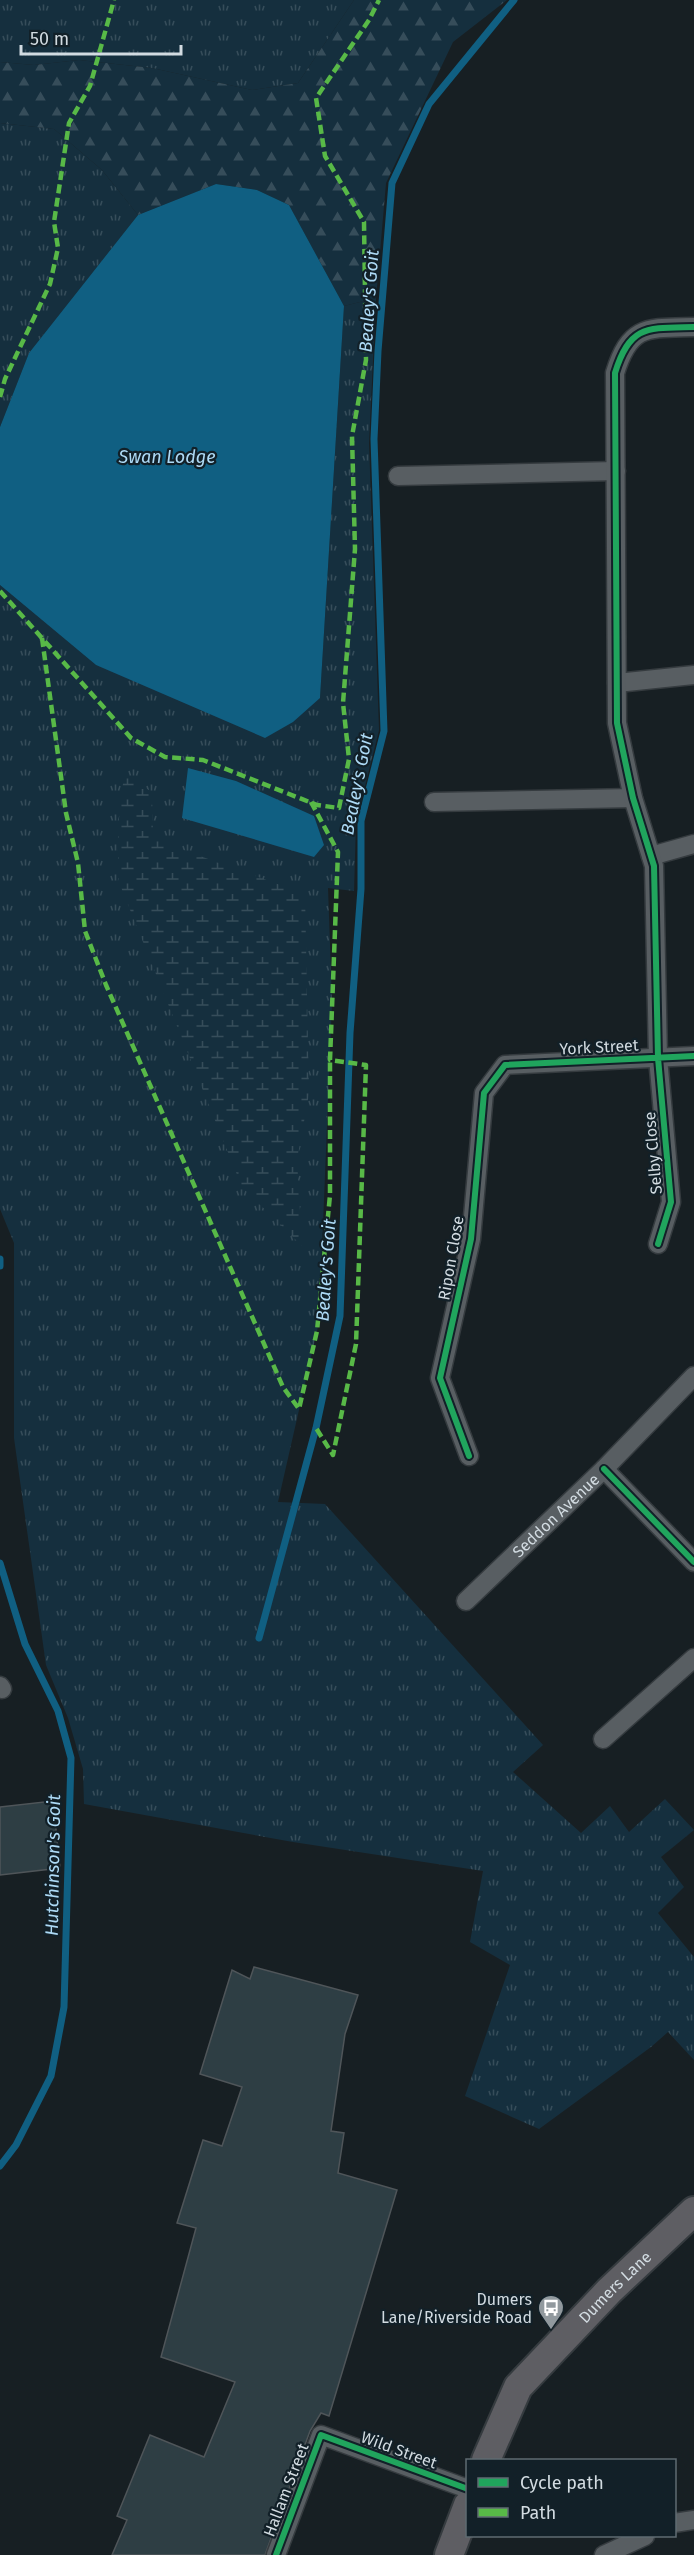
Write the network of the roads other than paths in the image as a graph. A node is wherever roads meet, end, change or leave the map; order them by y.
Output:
1 (694, 327) edge
2 (616, 471) junction
3 (398, 476) dead end
4 (694, 675) edge
5 (617, 683) junction
6 (633, 798) junction
7 (434, 802) dead end
8 (694, 844) edge
9 (651, 856) junction
10 (694, 1056) edge
11 (658, 1058) junction
12 (505, 1065) joint
13 (658, 1244) dead end
14 (694, 1376) edge
15 (469, 1456) dead end
16 (604, 1469) junction
17 (694, 1562) edge
18 (466, 1601) dead end
19 (694, 1658) edge
20 (603, 1739) dead end
21 (694, 2211) edge
22 (321, 2435) joint
23 (486, 2459) edge
24 (466, 2488) edge
25 (466, 2510) edge
26 (694, 2520) edge
27 (676, 2523) edge
28 (641, 2537) edge
29 (276, 2555) edge
30 (449, 2555) edge
31 (604, 2555) edge

1 - 2 street, Selby Close
2 - 3 street
2 - 5 street, Selby Close
4 - 5 street
5 - 6 street, Selby Close
6 - 7 street
6 - 9 street, Selby Close
8 - 9 street
9 - 11 street, Selby Close
10 - 11 street, York Street
11 - 12 street, York Street
11 - 13 street, Selby Close
12 - 15 street, Ripon Close
14 - 16 street, Seddon Avenue
16 - 17 street
16 - 18 street, Seddon Avenue
19 - 20 street
21 - 23 main road, Dumers Lane
22 - 24 street, Wild Street
22 - 29 street, Hallam Street
25 - 30 main road
26 - 27 street
28 - 31 street

